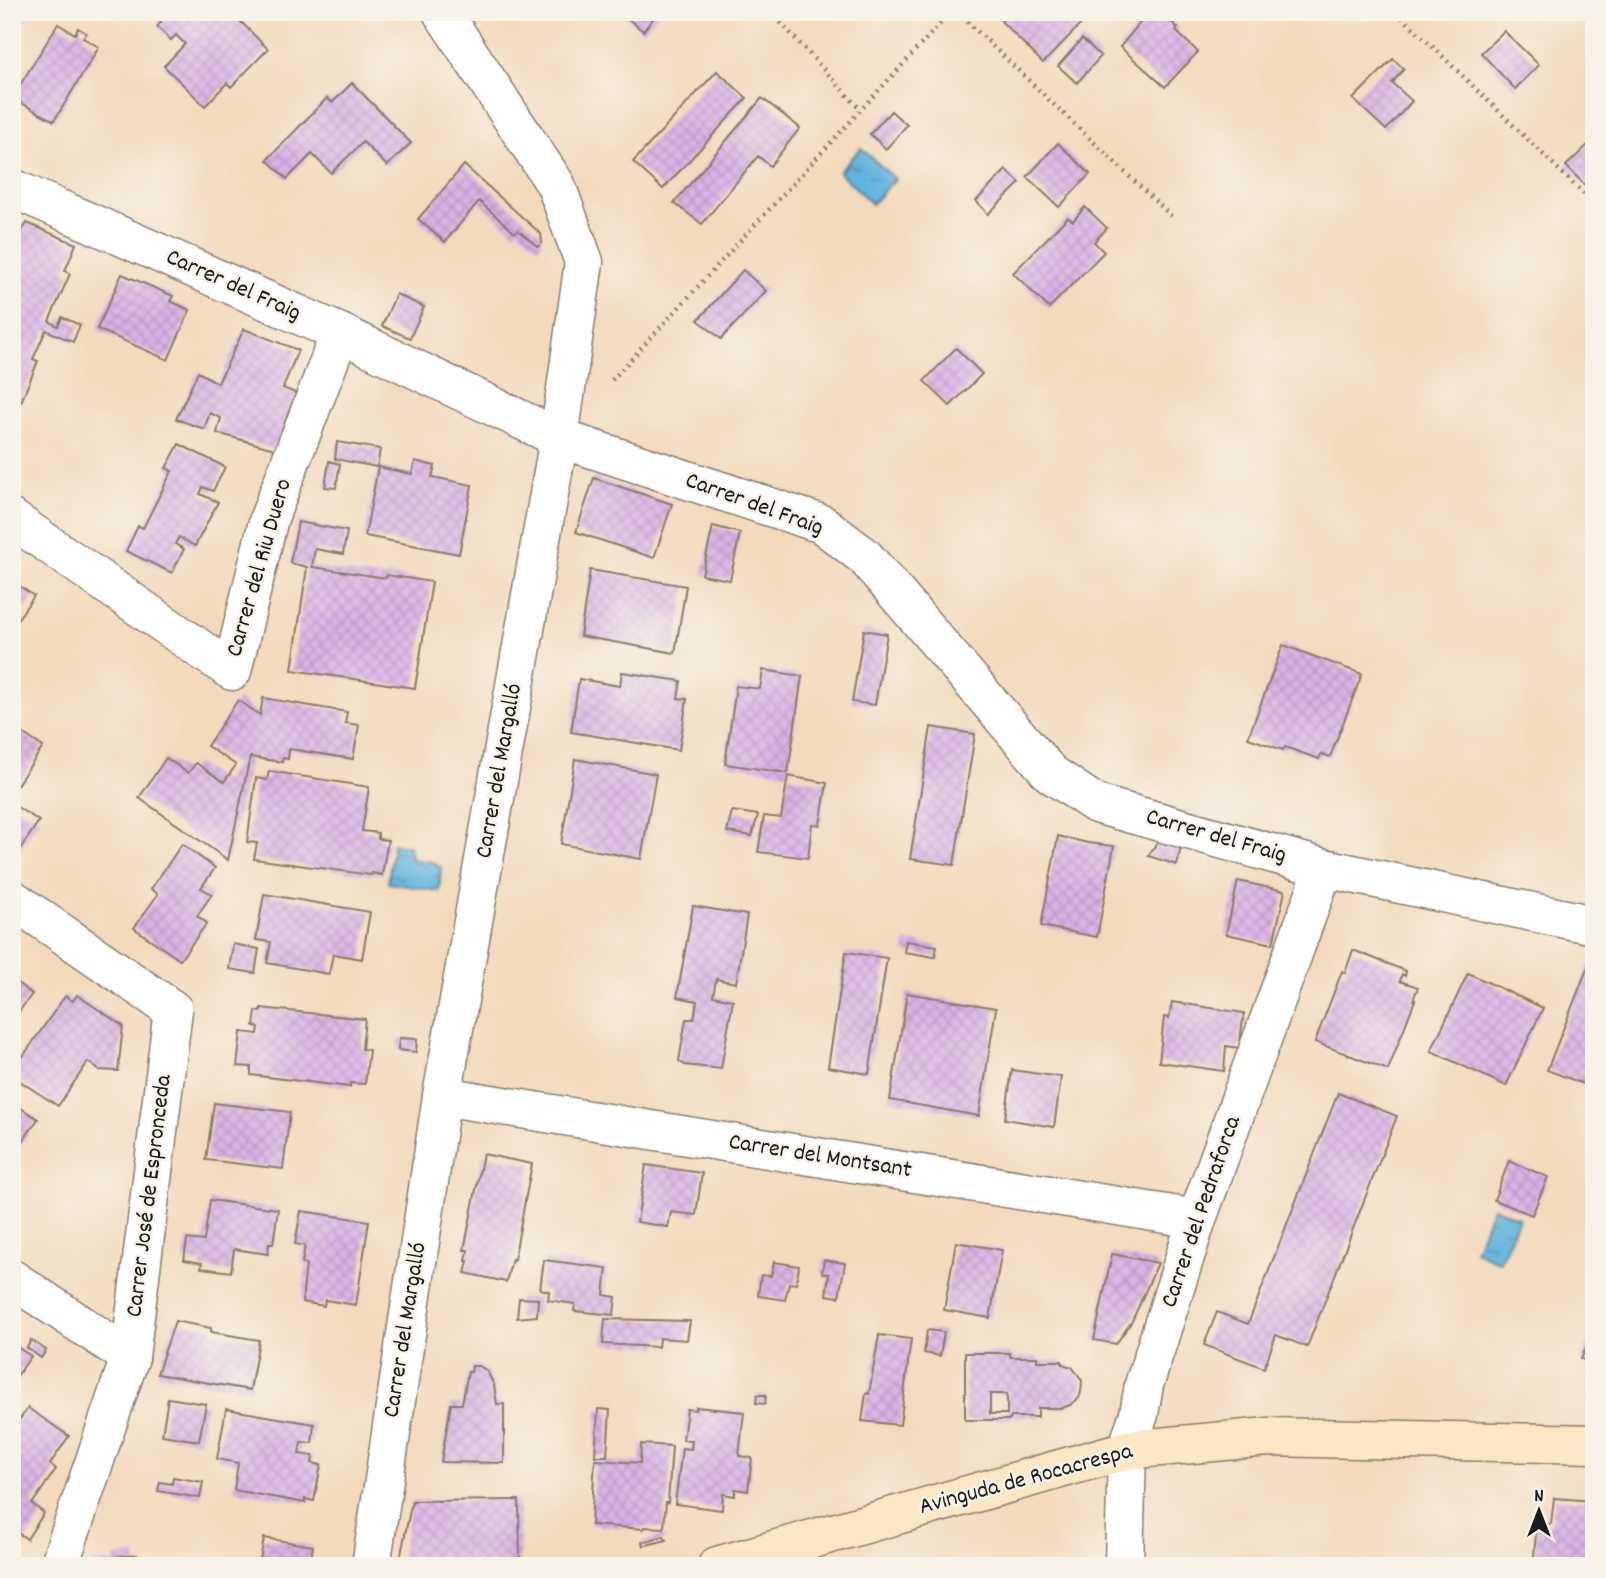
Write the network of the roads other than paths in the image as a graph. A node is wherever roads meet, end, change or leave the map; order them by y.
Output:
1 (442, 12) edge
2 (12, 188) edge
3 (340, 333) junction
4 (559, 438) junction
5 (12, 519) edge
6 (1324, 868) junction
7 (12, 900) edge
8 (1594, 925) edge
9 (442, 1096) junction
10 (1198, 1219) junction
11 (12, 1279) edge
12 (130, 1357) junction
13 (1594, 1444) edge
14 (1127, 1450) junction
15 (59, 1566) edge
16 (370, 1566) edge
17 (717, 1566) edge
18 (1124, 1566) edge

1 - 4 street, Carrer del Margalló
2 - 3 street, Carrer del Fraig
3 - 4 street, Carrer del Fraig
3 - 5 street, Carrer del Riu Duero
4 - 6 street, Carrer del Fraig
4 - 9 street, Carrer del Margalló
6 - 8 street, Carrer del Fraig
6 - 10 street, Carrer del Pedraforca
7 - 12 street, Carrer José de Espronceda
9 - 10 street, Carrer del Montsant
9 - 16 street, Carrer del Margalló
10 - 14 street, Carrer del Pedraforca
11 - 12 street
12 - 15 street, Carrer José de Espronceda
13 - 14 street, Avinguda de Rocacrespa
14 - 17 street, Avinguda de Rocacrespa
14 - 18 street, Carrer del Pedraforca

